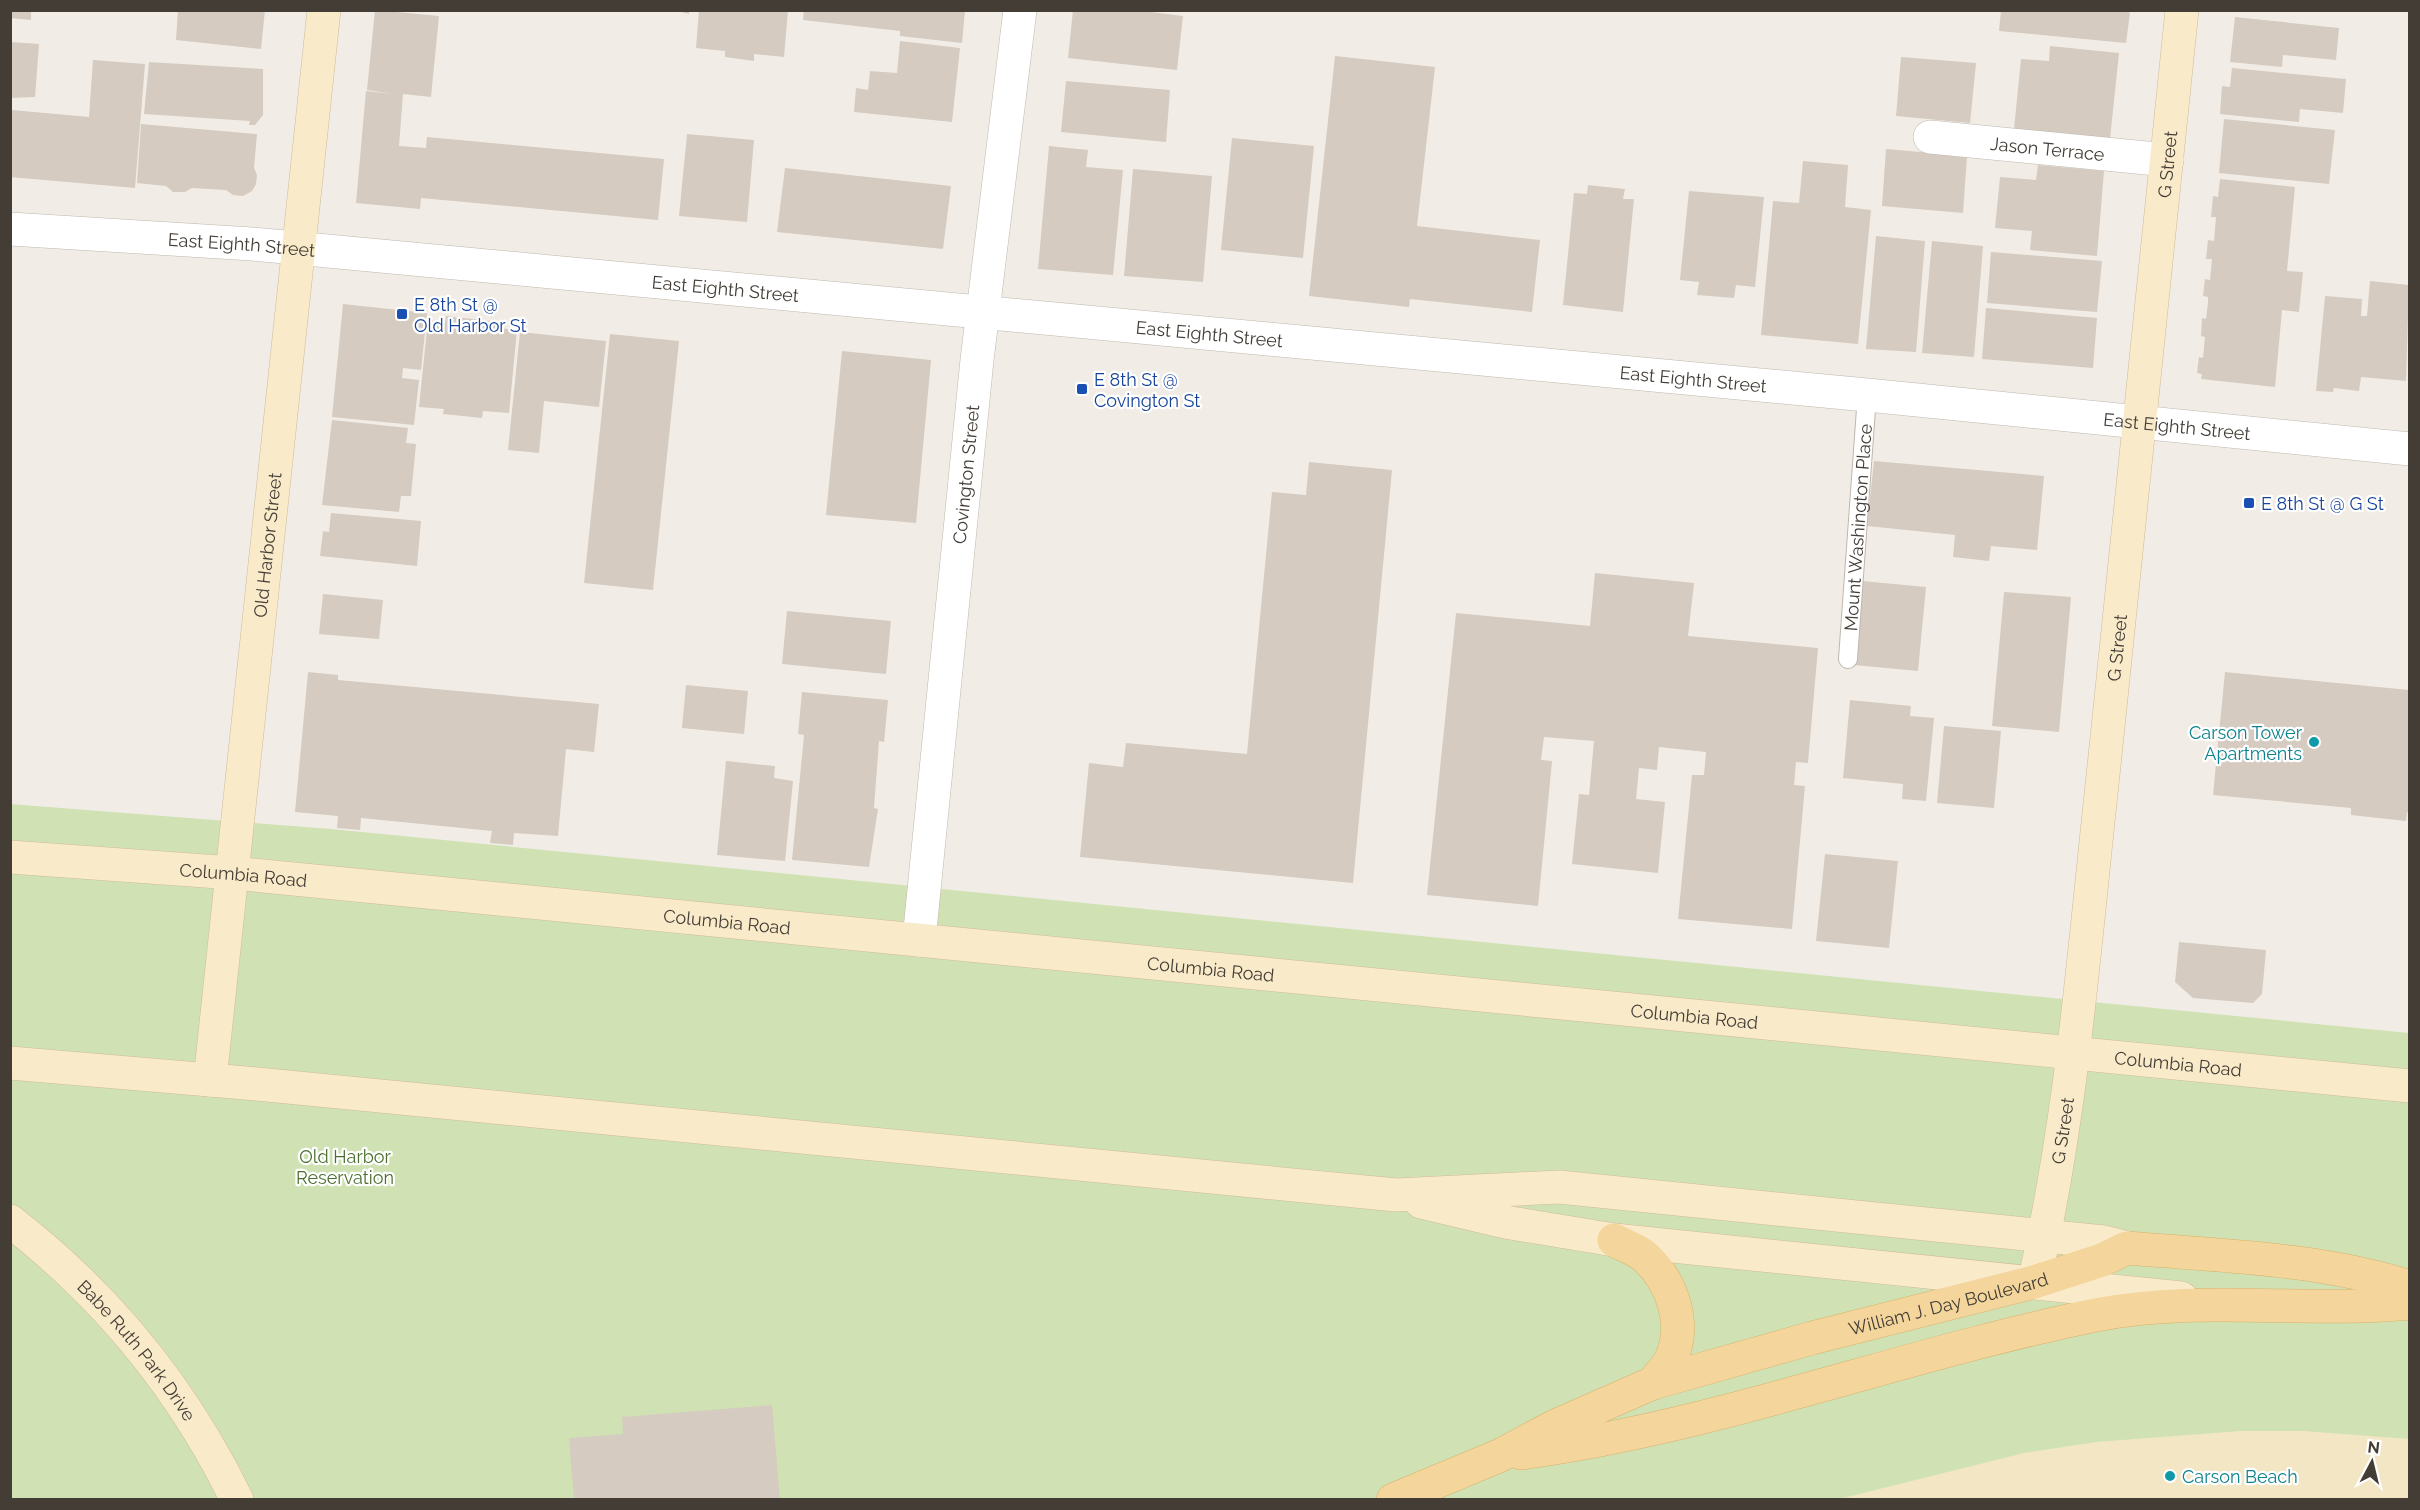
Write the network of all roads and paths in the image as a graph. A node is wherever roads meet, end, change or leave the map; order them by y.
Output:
1 (324, 10) edge
2 (1020, 10) edge
3 (2182, 10) edge
4 (1930, 137) dead end
5 (2168, 160) junction
6 (10, 229) edge
7 (299, 249) junction
8 (983, 312) junction
9 (1867, 395) junction
10 (2142, 423) junction
11 (2409, 449) edge
12 (1848, 659) dead end
13 (10, 857) edge
14 (233, 873) junction
15 (919, 940) junction
16 (2071, 1053) junction
17 (10, 1063) edge
18 (210, 1080) junction
19 (2409, 1086) edge
20 (1396, 1195) junction
21 (10, 1221) edge
22 (2044, 1236) junction
23 (1614, 1240) junction
24 (2127, 1248) junction
25 (2034, 1282) junction
26 (2409, 1287) edge
27 (2409, 1303) edge
28 (2229, 1304) junction
29 (1653, 1383) junction
30 (1501, 1455) junction
31 (237, 1500) edge
32 (1393, 1500) edge

1 - 7 main road, Old Harbor Street
2 - 8 street, Covington Street
3 - 5 main road, G Street
4 - 5 street, Jason Terrace
5 - 10 main road, G Street
6 - 7 street, East Eighth Street
7 - 8 street, East Eighth Street
7 - 14 main road, Old Harbor Street
8 - 9 street, East Eighth Street
8 - 15 street, Covington Street
9 - 10 street, East Eighth Street
9 - 12 lane, Mount Washington Place
10 - 11 street, East Eighth Street
10 - 16 main road, G Street
13 - 14 main road, Columbia Road
14 - 15 main road, Columbia Road
14 - 18 main road, Old Harbor Street
15 - 16 main road, Columbia Road
16 - 19 main road, Columbia Road
16 - 22 main road, G Street
17 - 18 main road
18 - 20 main road
20 - 22 main road
20 - 23 main road
21 - 31 main road, Babe Ruth Park Drive
22 - 24 main road
22 - 25 main road, G Street
23 - 25 main road
23 - 29 main road
24 - 25 main road, William J. Day Boulevard
24 - 26 main road, William J. Day Boulevard
25 - 28 main road
25 - 29 main road, William J. Day Boulevard
27 - 28 main road, William J. Day Boulevard
28 - 30 main road, William J. Day Boulevard
29 - 30 main road, William J. Day Boulevard
30 - 32 main road, William J. Day Boulevard

